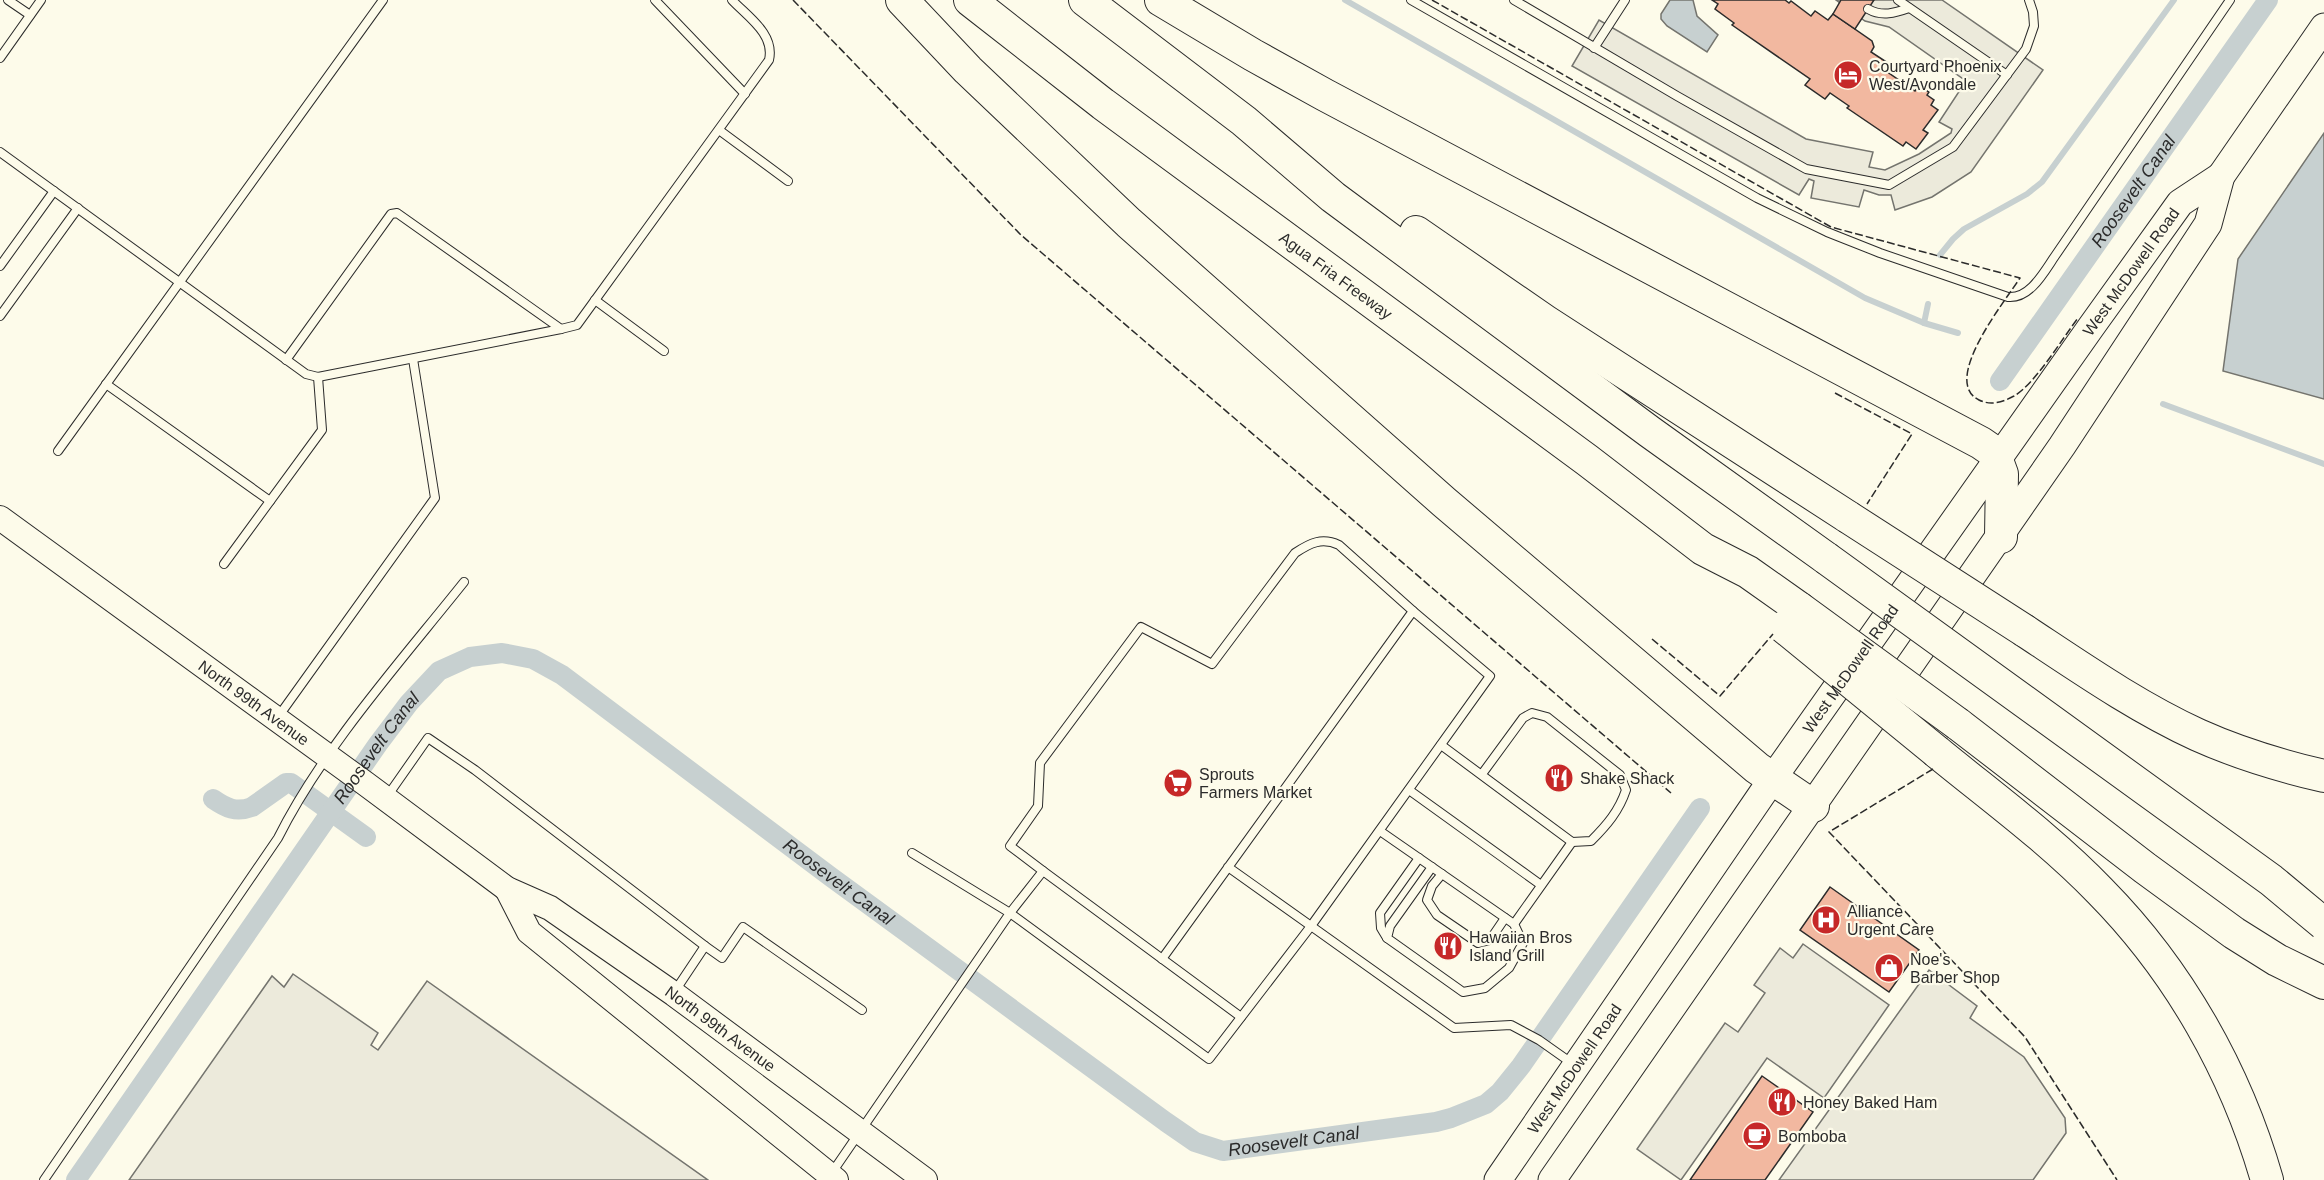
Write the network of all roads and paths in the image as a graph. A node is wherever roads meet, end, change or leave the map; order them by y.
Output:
1 (8, 0) edge
2 (41, 0) edge
3 (382, 0) edge
4 (655, 0) edge
5 (732, 0) edge
6 (902, 0) edge
7 (970, 0) edge
8 (1085, 0) edge
9 (1161, 0) edge
10 (1412, 0) edge
11 (1514, 0) edge
12 (1626, 0) edge
13 (1898, 0) edge
14 (2029, 0) edge
15 (2230, 0) edge
16 (1910, 8) junction
17 (1868, 9) dead end
18 (30, 15) junction
19 (2324, 27) edge
20 (1594, 48) junction
21 (0, 57) edge
22 (2007, 75) junction
23 (745, 94) junction
24 (1244, 121) junction
25 (719, 130) junction
26 (0, 152) edge
27 (2221, 176) junction
28 (788, 181) dead end
29 (54, 191) junction
30 (78, 208) junction
31 (0, 266) edge
32 (180, 282) junction
33 (595, 300) junction
34 (0, 316) edge
35 (561, 329) junction
36 (664, 351) dead end
37 (413, 359) junction
38 (286, 360) junction
39 (318, 377) junction
40 (106, 384) junction
41 (58, 451) dead end
42 (1997, 458) junction
43 (270, 501) junction
44 (0, 518) edge
45 (2001, 537) junction
46 (224, 564) dead end
47 (464, 582) dead end
48 (1413, 611) junction
49 (1792, 618) junction
50 (276, 720) junction
51 (1441, 745) junction
52 (334, 762) junction
53 (1482, 774) junction
54 (2324, 776) edge
55 (1773, 778) junction
56 (1409, 790) junction
57 (386, 799) junction
58 (1813, 806) junction
59 (1380, 831) junction
60 (1572, 842) junction
61 (912, 853) dead end
62 (1419, 858) junction
63 (1228, 867) junction
64 (1432, 867) junction
65 (1042, 871) junction
66 (1442, 874) junction
67 (1541, 885) junction
68 (507, 889) junction
69 (1010, 913) junction
70 (1505, 918) junction
71 (1514, 924) junction
72 (2324, 924) edge
73 (1311, 926) junction
74 (1387, 938) junction
75 (705, 946) junction
76 (1162, 959) junction
77 (2324, 983) edge
78 (674, 994) junction
79 (862, 1010) dead end
80 (1241, 1017) junction
81 (1576, 1066) junction
82 (860, 1132) junction
83 (833, 1178) edge
84 (44, 1180) edge
85 (925, 1180) edge
86 (1498, 1180) edge
87 (1552, 1180) edge
88 (2267, 1180) edge

1 - 18 lane
2 - 18 lane
3 - 32 lane
4 - 23 lane
5 - 23 lane
6 - 55 highway
7 - 49 highway, Agua Fria Freeway
8 - 24 highway
9 - 42 highway
10 - 15 lane
11 - 20 lane
12 - 20 lane
13 - 16 lane
14 - 22 lane
16 - 17 lane
16 - 22 lane
18 - 21 lane
19 - 27 main road, West McDowell Road
20 - 22 lane
23 - 25 lane
24 - 54 highway, bridge
24 - 72 highway, bridge
25 - 28 lane
25 - 33 lane
26 - 29 lane
27 - 42 main road, West McDowell Road
27 - 45 main road, West McDowell Road
29 - 30 lane
29 - 31 lane
30 - 32 lane
30 - 34 lane
32 - 38 lane
32 - 40 lane
33 - 35 lane
33 - 36 lane
35 - 37 lane
35 - 38 lane
37 - 39 lane
37 - 50 lane
38 - 39 lane
39 - 43 lane
40 - 41 lane
40 - 43 lane
42 - 45 highway
42 - 55 main road, West McDowell Road
43 - 46 lane
44 - 50 main road, North 99th Avenue
45 - 58 main road, West McDowell Road
47 - 52 lane
48 - 51 lane
48 - 63 lane
48 - 65 lane
49 - 77 highway, bridge
49 - 88 highway, bridge
50 - 52 main road, North 99th Avenue
51 - 53 lane
51 - 56 lane
52 - 57 main road, North 99th Avenue
52 - 84 lane
53 - 60 lane
53 - 60 lane
55 - 58 highway
55 - 81 main road, West McDowell Road
56 - 59 lane
56 - 67 lane
57 - 68 main road, North 99th Avenue
57 - 75 lane
58 - 87 main road, West McDowell Road
59 - 62 lane
59 - 73 lane
60 - 67 lane
61 - 69 lane
62 - 64 lane
62 - 74 lane
63 - 73 lane
63 - 76 lane
64 - 66 lane
64 - 74 lane
65 - 69 lane
65 - 76 lane
66 - 70 lane
66 - 70 lane
67 - 71 lane
68 - 78 main road, North 99th Avenue
68 - 83 main road, North 99th Avenue
69 - 80 lane
69 - 82 lane
70 - 71 lane
71 - 74 lane
73 - 80 lane
73 - 81 lane
75 - 78 lane
75 - 79 lane
76 - 80 lane
78 - 82 main road, North 99th Avenue
81 - 86 main road, West McDowell Road
82 - 83 lane
82 - 85 main road, North 99th Avenue

